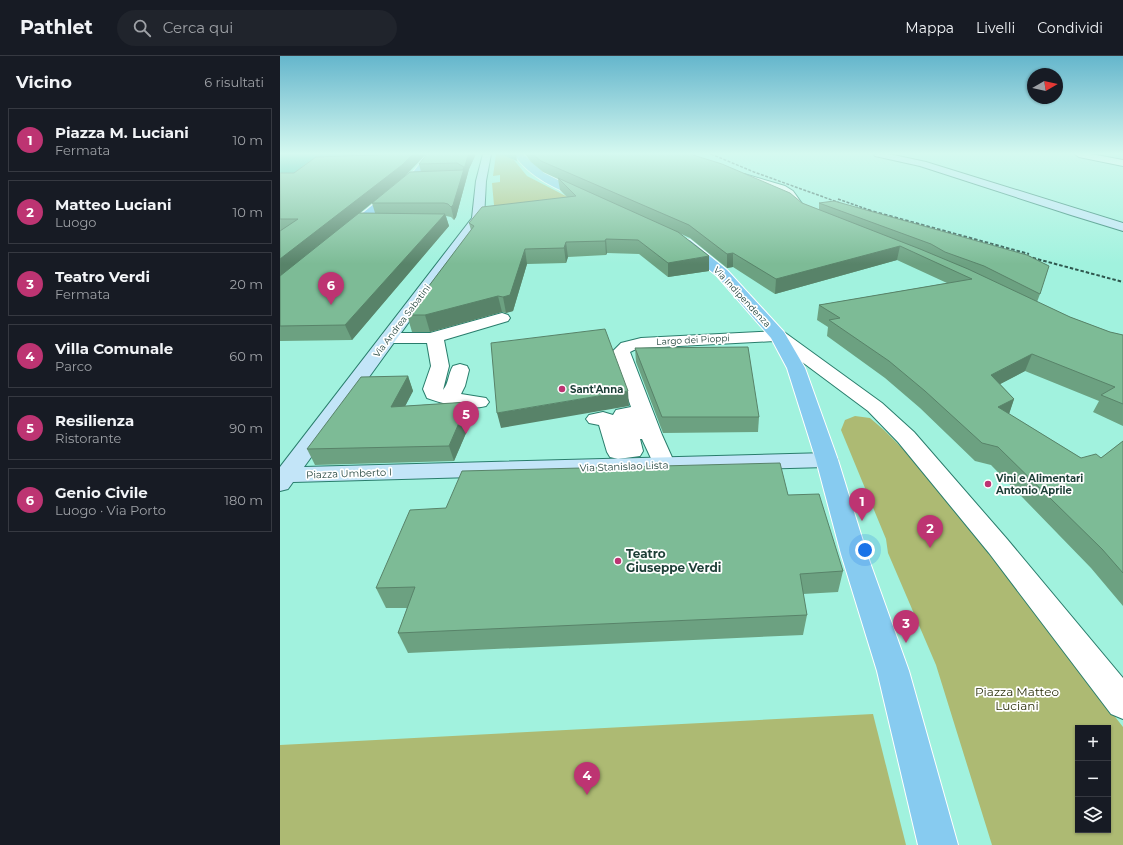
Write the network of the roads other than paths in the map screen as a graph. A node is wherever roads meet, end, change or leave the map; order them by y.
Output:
1 (396, 191) edge
2 (480, 191) edge
3 (571, 191) edge
4 (785, 191) edge
5 (1006, 191) edge
6 (599, 204) edge
7 (817, 216) edge
8 (360, 221) junction
9 (375, 221) edge
10 (1123, 227) edge
11 (673, 237) edge
12 (335, 242) edge
13 (502, 318) edge
14 (778, 336) junction
15 (389, 338) junction
16 (431, 338) junction
17 (460, 370) dead end
18 (843, 384) junction
19 (805, 395) junction
20 (446, 398) junction
21 (479, 402) dead end
22 (596, 419) dead end
23 (827, 460) junction
24 (659, 465) junction
25 (421, 471) joint
26 (282, 478) edge
27 (1123, 703) edge
28 (938, 845) edge

1 - 8 main road
2 - 15 main road, Via Andrea Sabatini
3 - 6 main road
4 - 7 street
5 - 10 main road
8 - 9 street
8 - 12 main road
11 - 14 main road, Via Indipendenza
13 - 16 street
14 - 18 street
14 - 19 main road
14 - 24 street, Largo dei Pioppi
15 - 16 street
15 - 26 main road, Via Andrea Sabatini
16 - 20 street
17 - 20 street
18 - 19 street
18 - 27 street
19 - 23 main road
20 - 21 street
22 - 24 street
23 - 24 main road, Via Stanislao Lista
23 - 28 main road
24 - 25 main road, Via Stanislao Lista
25 - 26 main road, Piazza Umberto I

